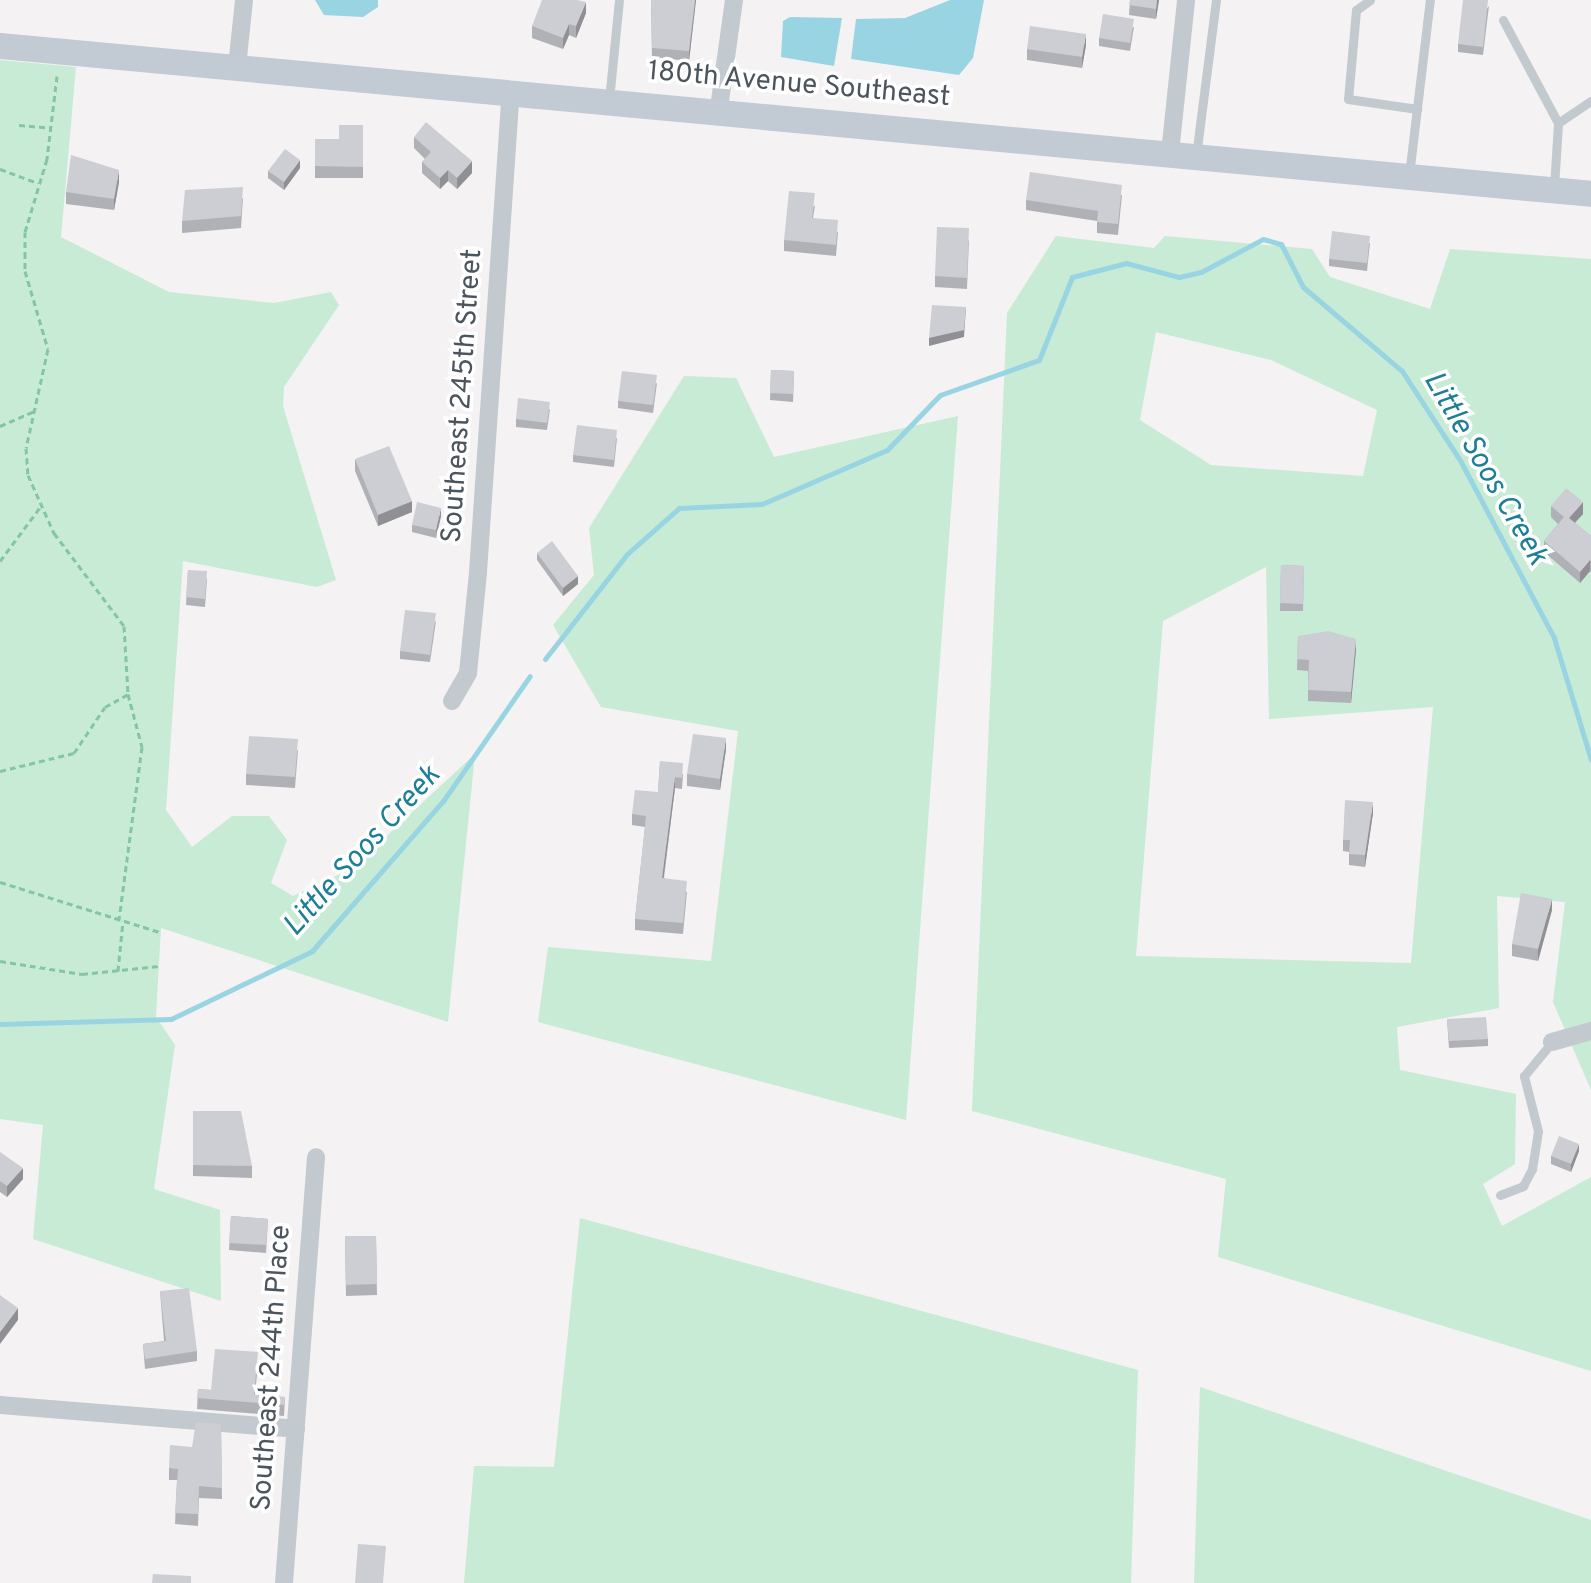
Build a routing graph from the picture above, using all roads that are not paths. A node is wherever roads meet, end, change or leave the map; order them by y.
1 (244, 0) edge
2 (619, 0) edge
3 (734, 0) edge
4 (1186, 0) edge
5 (1216, 0) edge
6 (1370, 0) edge
7 (1430, 0) edge
8 (1503, 20) dead end
9 (0, 46) edge
10 (237, 67) junction
11 (511, 91) junction
12 (609, 100) junction
13 (1591, 101) edge
14 (719, 108) junction
15 (1417, 109) junction
16 (1558, 123) junction
17 (1183, 154) junction
18 (1409, 177) junction
19 (1554, 190) junction
20 (1591, 194) edge
21 (452, 701) dead end
22 (1591, 1031) edge
23 (1552, 1042) joint
24 (316, 1157) dead end
25 (1500, 1195) dead end
26 (0, 1405) edge
27 (296, 1429) junction
28 (284, 1583) edge

1 - 10 street
2 - 12 lane
3 - 14 street
4 - 17 street
5 - 17 lane
6 - 15 lane
7 - 15 lane
8 - 16 lane
9 - 10 street, 180th Avenue Southeast
10 - 11 street, 180th Avenue Southeast
11 - 12 street, 180th Avenue Southeast
11 - 21 street, Southeast 245th Street
12 - 14 street, 180th Avenue Southeast
13 - 16 lane
14 - 17 street, 180th Avenue Southeast
15 - 18 lane
16 - 19 lane
17 - 18 street, 180th Avenue Southeast
18 - 19 street, 180th Avenue Southeast
19 - 20 street, 180th Avenue Southeast
22 - 23 street
23 - 25 lane
24 - 27 street, Southeast 244th Place
26 - 27 street
27 - 28 street, Southeast 244th Place

